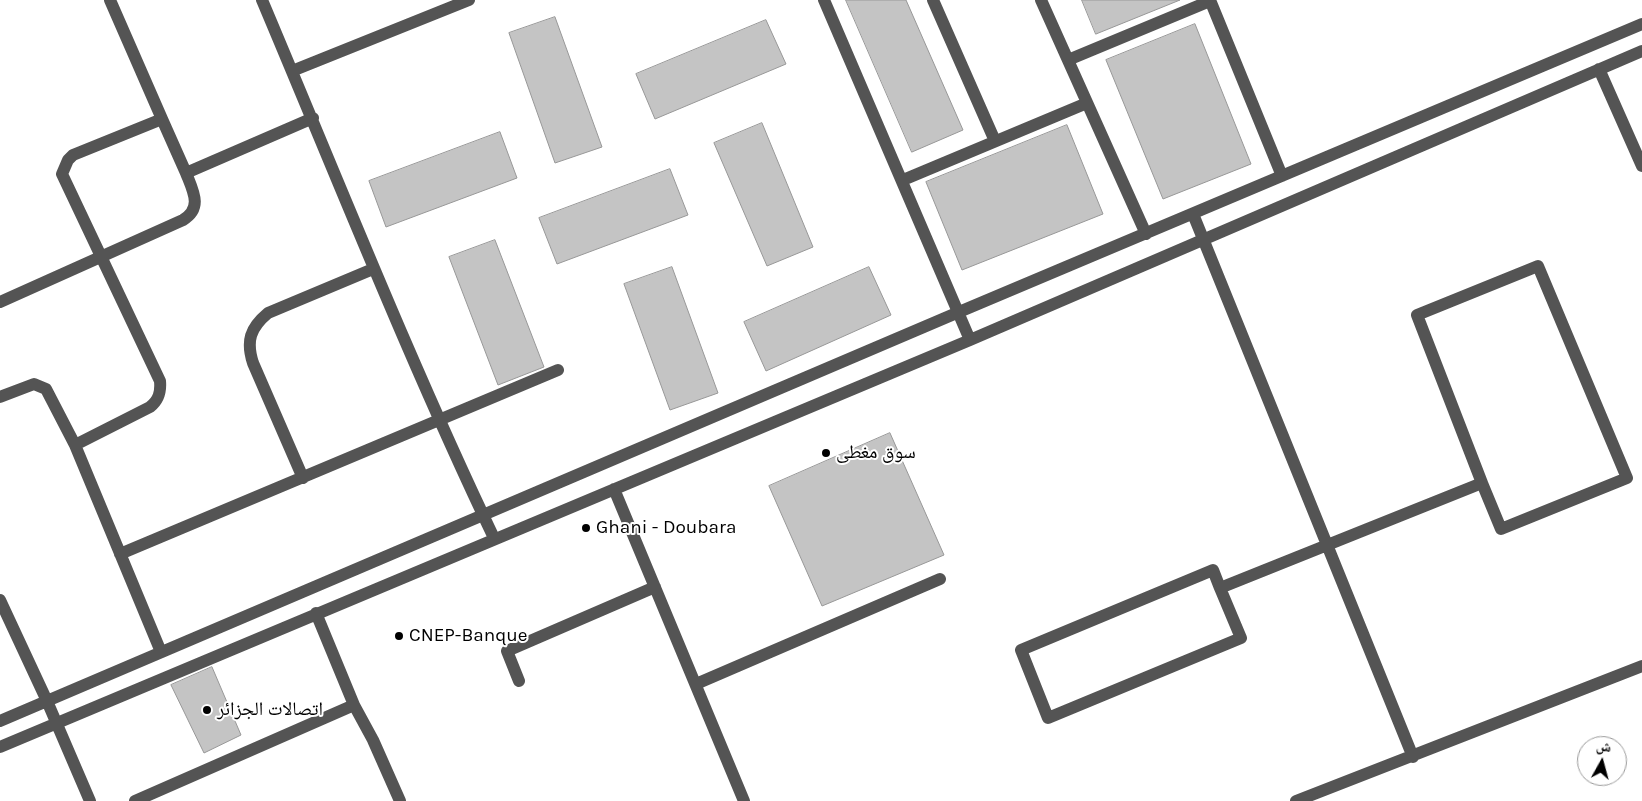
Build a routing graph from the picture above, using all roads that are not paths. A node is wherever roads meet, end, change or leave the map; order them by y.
1 (110, 0) edge
2 (262, 0) edge
3 (469, 0) edge
4 (824, 0) edge
5 (933, 0) edge
6 (1041, 0) edge
7 (1210, 0) edge
8 (1642, 24) edge
9 (1642, 51) edge
10 (1068, 60) junction
11 (1599, 69) junction
12 (292, 71) junction
13 (1087, 103) junction
14 (313, 118) junction
15 (162, 119) junction
16 (995, 141) junction
17 (1642, 166) edge
18 (186, 173) junction
19 (1282, 176) junction
20 (903, 180) junction
21 (1193, 214) junction
22 (1146, 234) junction
23 (1204, 240) junction
24 (100, 257) junction
25 (373, 269) junction
26 (0, 302) edge
27 (958, 312) junction
28 (970, 340) junction
29 (558, 370) dead end
30 (1, 393) edge
31 (439, 421) junction
32 (75, 445) junction
33 (303, 478) junction
34 (1482, 483) junction
35 (614, 488) junction
36 (483, 515) junction
37 (494, 538) junction
38 (1327, 545) junction
39 (120, 554) junction
40 (940, 579) dead end
41 (655, 588) junction
42 (1220, 588) junction
43 (0, 602) edge
44 (316, 613) junction
45 (161, 652) junction
46 (1642, 666) edge
47 (519, 681) dead end
48 (696, 684) junction
49 (47, 701) junction
50 (354, 705) junction
51 (0, 721) edge
52 (56, 723) junction
53 (0, 747) edge
54 (1413, 757) junction
55 (90, 801) edge
56 (135, 801) edge
57 (400, 801) edge
58 (744, 801) edge
59 (1296, 801) edge

1 - 15 street
2 - 12 street
3 - 12 street
4 - 20 street
5 - 16 street
6 - 10 street
7 - 10 street
7 - 19 street
8 - 19 street
9 - 11 street
10 - 13 street
11 - 17 street
11 - 23 street
12 - 14 street
13 - 16 street
13 - 22 street
14 - 18 street
14 - 25 street
15 - 18 street
15 - 24 street
16 - 20 street
18 - 24 street
19 - 21 street
20 - 27 street
21 - 22 street
21 - 23 street
22 - 27 street
23 - 28 street
23 - 38 street
24 - 26 street
24 - 32 street
25 - 31 street
25 - 33 street
27 - 28 street
27 - 36 street
28 - 35 street
29 - 31 street
30 - 32 street
31 - 33 street
31 - 36 street
32 - 39 street
33 - 39 street
34 - 34 street
34 - 38 street
35 - 37 street
35 - 41 street
36 - 37 street
36 - 45 street
37 - 44 street
38 - 42 street
38 - 54 street
39 - 45 street
40 - 48 street
41 - 47 street
41 - 48 street
42 - 42 street
43 - 49 street
44 - 50 street
44 - 52 street
45 - 49 street
46 - 54 street
48 - 58 street
49 - 51 street
49 - 52 street
50 - 56 street
50 - 57 street
52 - 53 street
52 - 55 street
54 - 59 street

